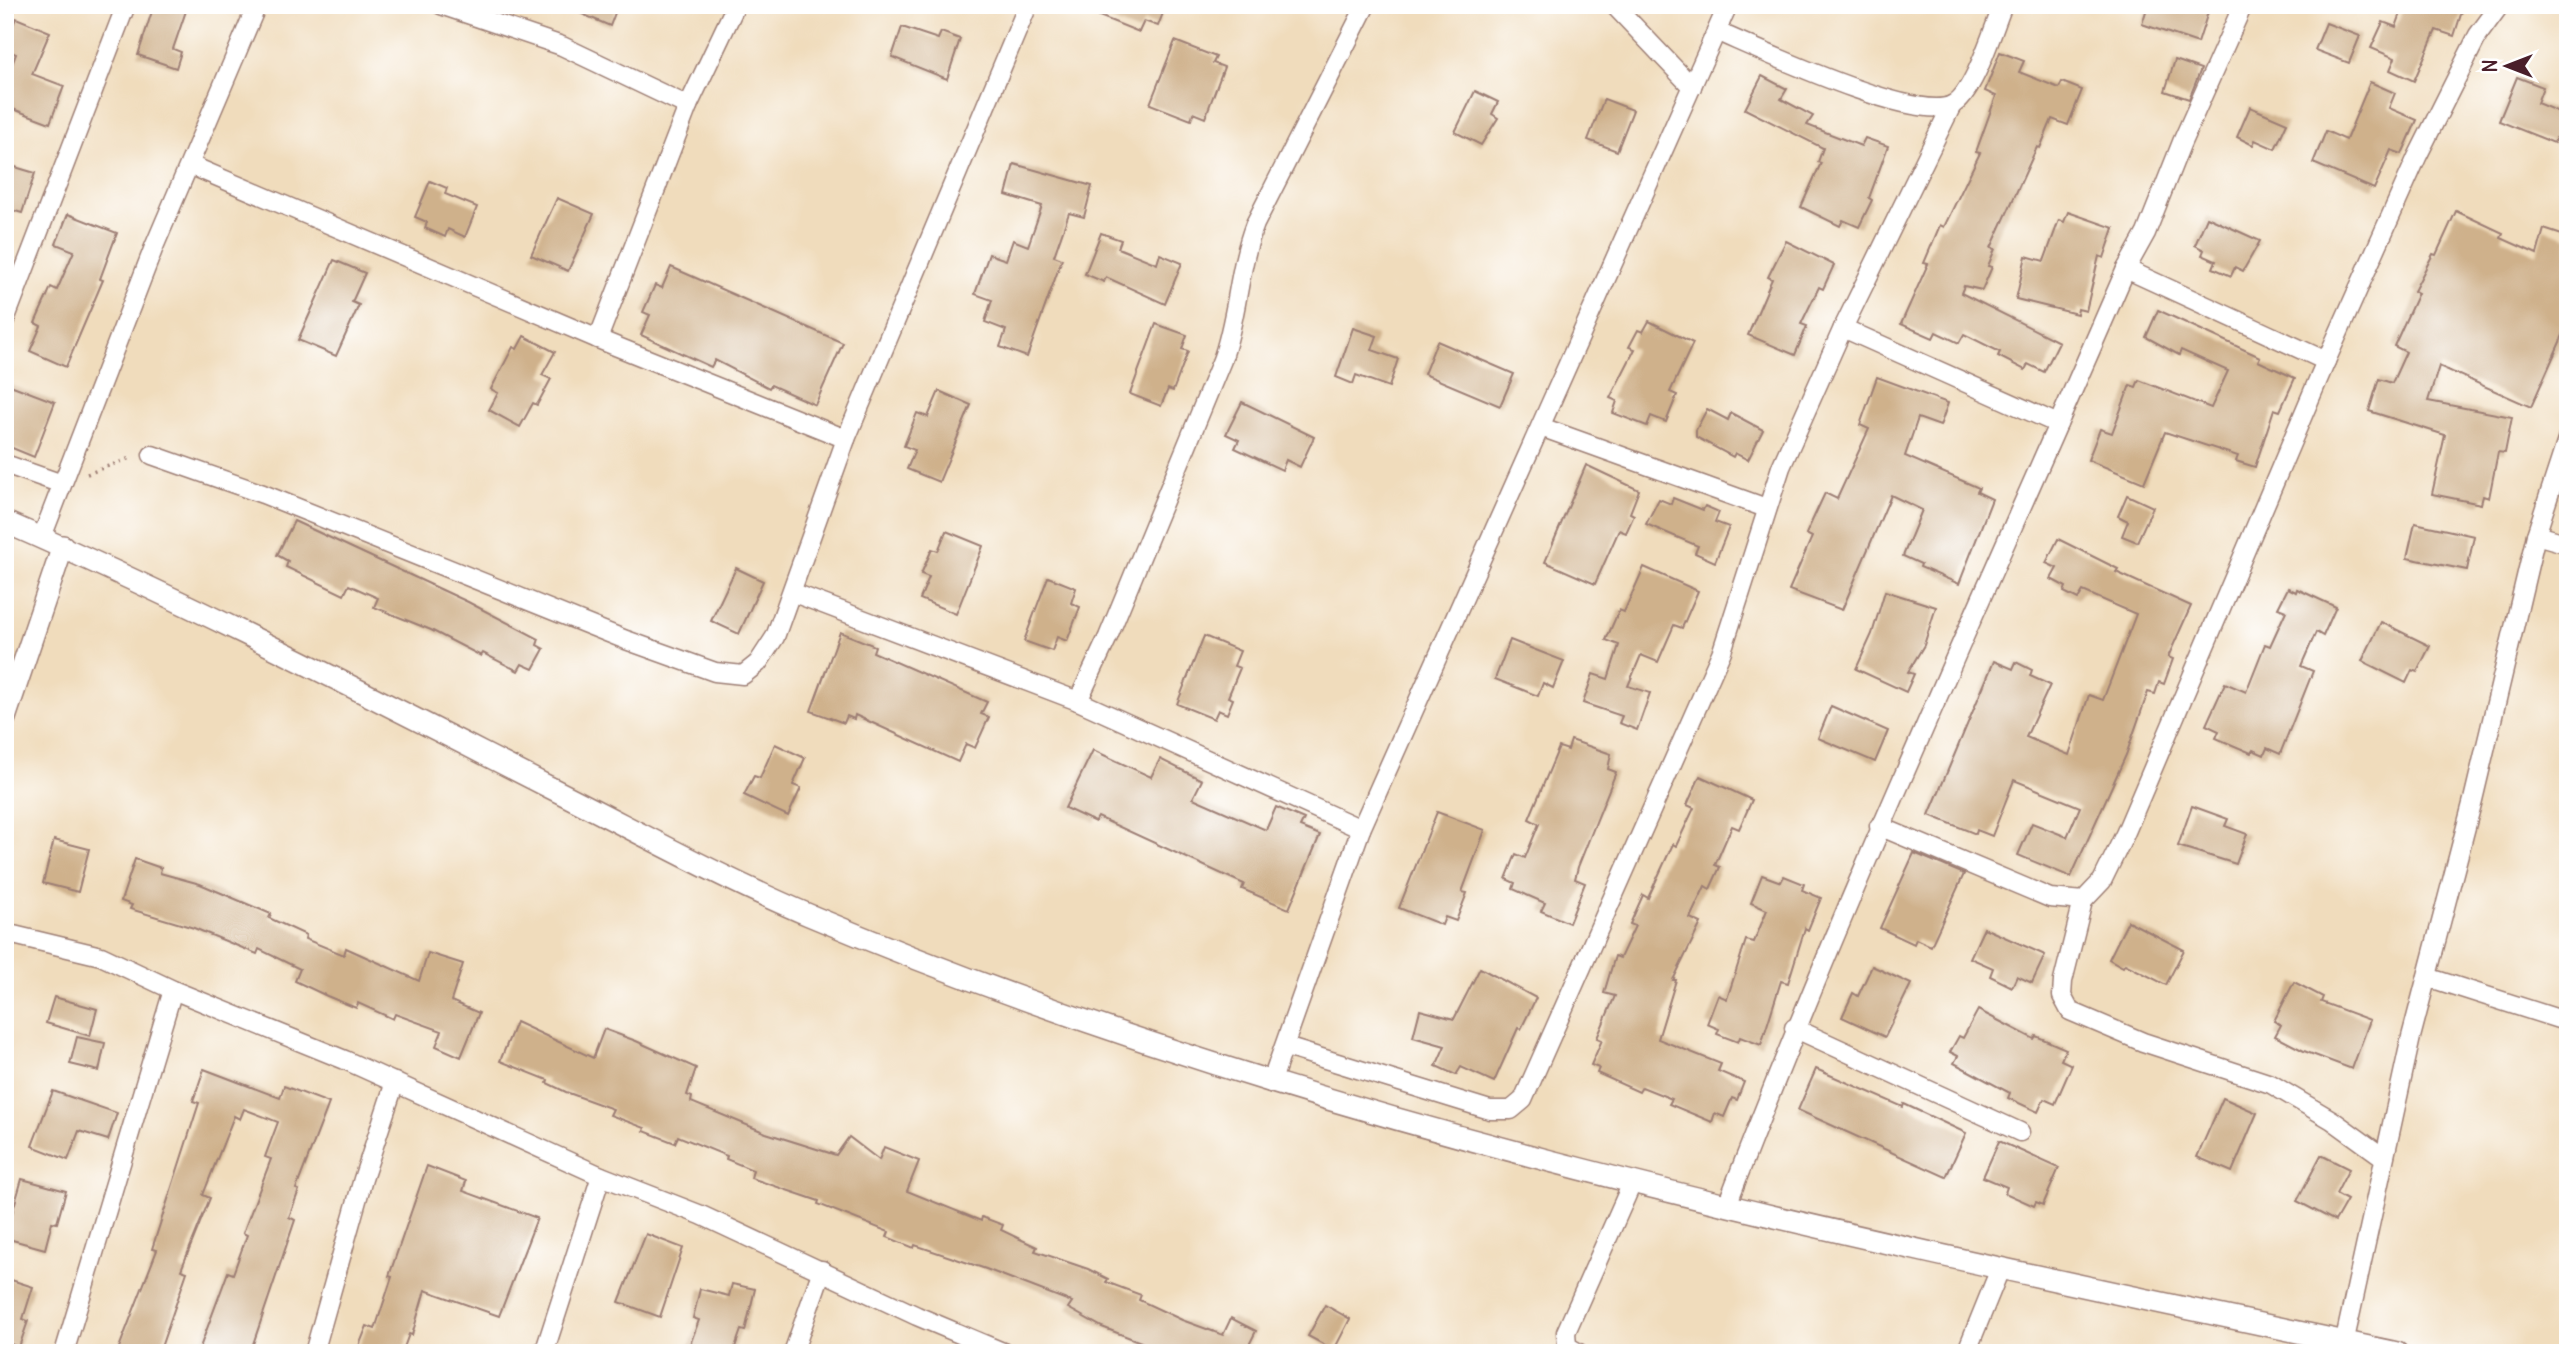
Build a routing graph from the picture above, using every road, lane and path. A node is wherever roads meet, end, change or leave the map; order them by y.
1 (126, 5) edge
2 (257, 5) edge
3 (441, 5) edge
4 (736, 5) edge
5 (1028, 5) edge
6 (1366, 5) edge
7 (1614, 5) edge
8 (1728, 5) edge
9 (2003, 5) edge
10 (2243, 5) edge
11 (2500, 5) edge
12 (1718, 32) junction
13 (1692, 87) junction
14 (1952, 105) junction
15 (688, 106) junction
16 (190, 165) junction
17 (2126, 269) junction
18 (5, 320) edge
19 (1843, 328) junction
20 (598, 339) junction
21 (2326, 361) junction
22 (2058, 424) junction
23 (1541, 427) junction
24 (2568, 438) edge
25 (846, 439) junction
26 (152, 455) joint
27 (5, 464) edge
28 (62, 484) junction
29 (1766, 508) junction
30 (5, 522) edge
31 (2536, 536) junction
32 (42, 537) junction
33 (2568, 544) edge
34 (63, 546) junction
35 (794, 593) junction
36 (1078, 701) junction
37 (5, 718) edge
38 (1879, 826) junction
39 (1361, 829) junction
40 (2083, 901) junction
41 (5, 933) edge
42 (2427, 977) junction
43 (173, 990) junction
44 (2568, 1022) edge
45 (1794, 1028) junction
46 (1286, 1047) junction
47 (395, 1082) junction
48 (1271, 1083) junction
49 (2020, 1132) dead end
50 (2383, 1157) junction
51 (601, 1176) junction
52 (1633, 1181) junction
53 (1727, 1205) junction
54 (2000, 1269) junction
55 (822, 1270) junction
56 (2344, 1347) edge
57 (64, 1353) edge
58 (314, 1353) edge
59 (544, 1353) edge
60 (793, 1353) edge
61 (1005, 1353) edge
62 (1579, 1353) edge
63 (1966, 1353) edge
64 (2396, 1353) edge

1 - 18 street
2 - 16 street
3 - 15 street
4 - 15 street
5 - 25 street
6 - 36 street
7 - 13 street
8 - 12 street
9 - 14 street
10 - 17 street
11 - 21 street
12 - 13 street
12 - 14 street
13 - 23 street
14 - 19 street
15 - 20 street
16 - 20 street
16 - 28 street
17 - 21 street
17 - 22 street
19 - 22 street
19 - 29 street
20 - 25 street
21 - 40 street
22 - 38 street
23 - 29 street
23 - 39 street
24 - 31 street
25 - 35 street
26 - 28 path
26 - 35 street
27 - 28 street
28 - 32 street
29 - 46 street
30 - 32 street
31 - 33 street
31 - 42 street
32 - 34 street
34 - 37 street
34 - 48 street
35 - 36 street
36 - 39 street
38 - 40 street
38 - 45 street
39 - 46 street
40 - 50 street
41 - 43 street
42 - 44 street
42 - 50 street
43 - 47 street
43 - 57 street
45 - 49 street
45 - 53 street
46 - 48 street
47 - 51 street
47 - 58 street
48 - 52 street
50 - 56 street
51 - 55 street
51 - 59 street
52 - 53 street
52 - 62 street
53 - 54 street
54 - 56 street
54 - 63 street
55 - 60 street
55 - 61 street
56 - 64 street

